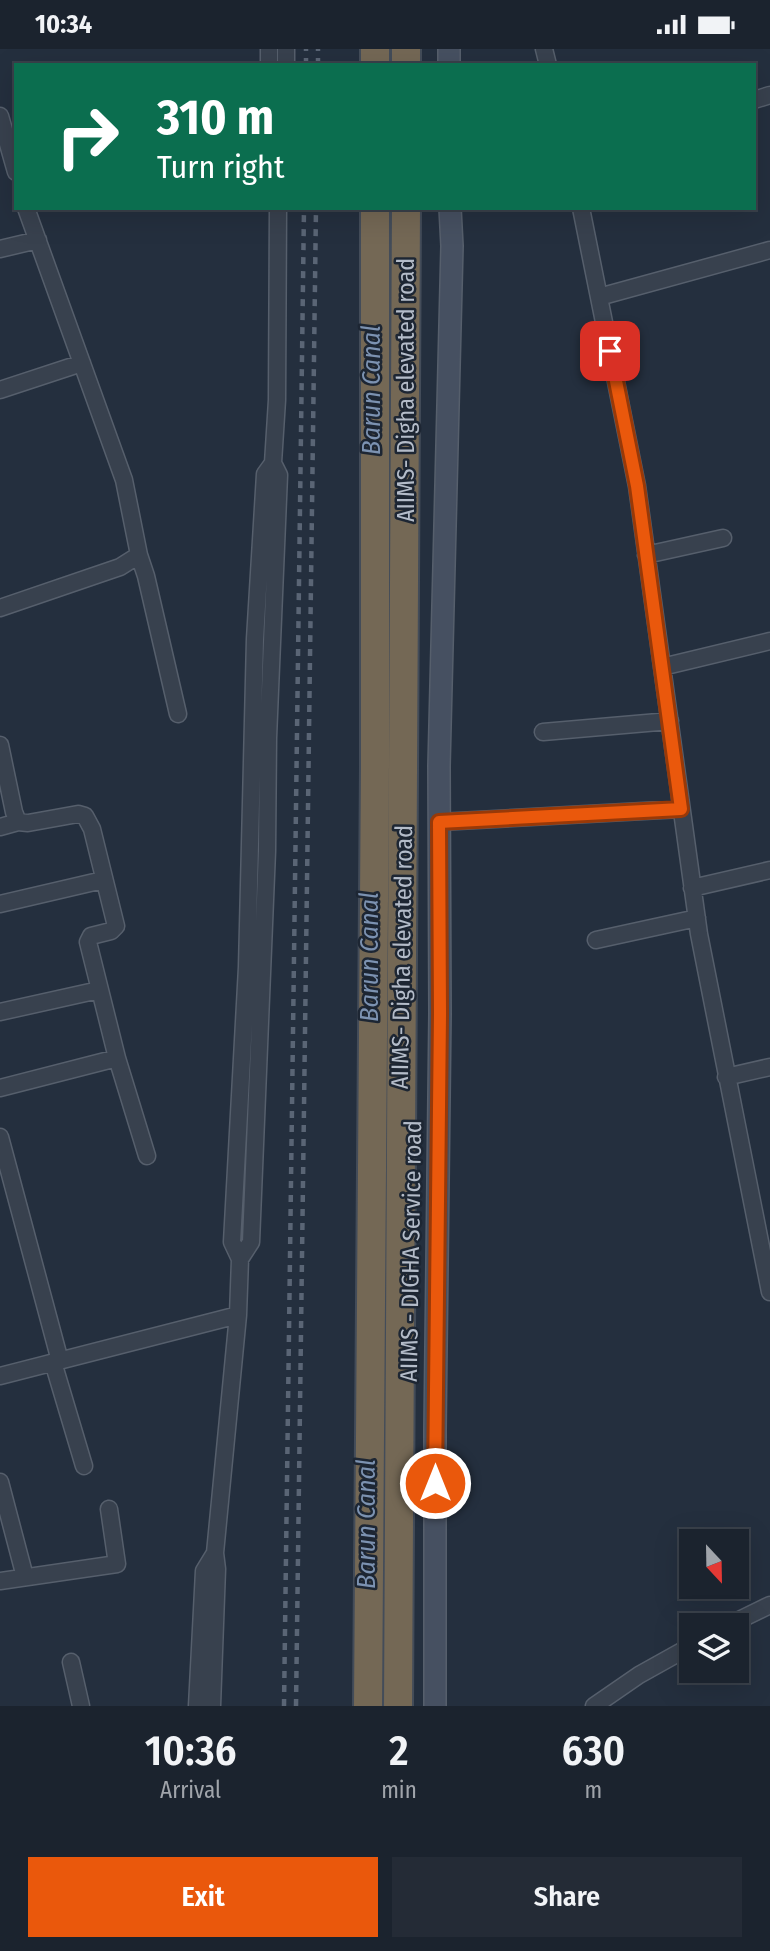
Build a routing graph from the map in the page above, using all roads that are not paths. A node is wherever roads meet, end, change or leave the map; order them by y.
1 (0, 116) edge
2 (4, 147) edge
3 (14, 168) edge
4 (27, 210) edge
5 (278, 210) edge
6 (375, 210) edge
7 (406, 210) edge
8 (450, 210) edge
9 (580, 210) edge
10 (38, 240) junction
11 (0, 249) edge
12 (770, 250) edge
13 (599, 297) junction
14 (82, 363) junction
15 (0, 390) edge
16 (723, 538) dead end
17 (139, 555) junction
18 (646, 555) junction
19 (0, 608) edge
20 (770, 641) edge
21 (662, 667) junction
22 (178, 714) dead end
23 (670, 721) junction
24 (543, 732) dead end
25 (0, 745) edge
26 (681, 809) junction
27 (19, 822) junction
28 (439, 822) junction
29 (0, 827) edge
30 (770, 870) edge
31 (103, 880) junction
32 (692, 888) junction
33 (0, 904) edge
34 (697, 918) junction
35 (596, 940) dead end
36 (99, 990) junction
37 (0, 1012) edge
38 (117, 1058) junction
39 (770, 1067) edge
40 (726, 1077) junction
41 (0, 1088) edge
42 (0, 1137) edge
43 (147, 1156) dead end
44 (770, 1289) edge
45 (238, 1315) junction
46 (57, 1361) junction
47 (0, 1376) edge
48 (84, 1466) dead end
49 (0, 1482) edge
50 (109, 1509) dead end
51 (215, 1553) junction
52 (25, 1577) junction
53 (0, 1581) edge
54 (770, 1605) edge
55 (749, 1615) edge
56 (679, 1653) edge
57 (71, 1662) dead end
58 (81, 1706) edge
59 (197, 1706) edge
60 (212, 1706) edge
61 (368, 1706) edge
62 (398, 1706) edge
63 (435, 1706) edge
64 (594, 1706) edge

1 - 2 street
2 - 3 street
4 - 10 street
5 - 45 street
6 - 61 highway, AIIMS- Digha elevated road
7 - 62 highway, AIIMS- Digha elevated road
8 - 28 main road, AIIMS - DIGHA Service road
9 - 13 street
10 - 11 street
10 - 14 street
12 - 13 street
13 - 18 street
14 - 15 street
14 - 17 street
16 - 18 street
17 - 19 street
17 - 22 street
18 - 21 street
20 - 21 street
21 - 23 street
23 - 24 street
23 - 26 street
25 - 27 street
26 - 28 street
26 - 32 street
27 - 29 street
27 - 31 street
28 - 63 main road, AIIMS - DIGHA Service road
30 - 32 street
31 - 33 street
31 - 36 street
32 - 34 street
34 - 35 street
34 - 40 street
36 - 37 street
36 - 38 street
38 - 41 street
38 - 43 street
39 - 40 street
40 - 44 street
42 - 46 street
45 - 46 street
45 - 51 street
46 - 47 street
46 - 48 street
49 - 52 street
50 - 52 street
51 - 59 street
51 - 60 street
52 - 53 street
54 - 55 street
56 - 64 street
57 - 58 street

